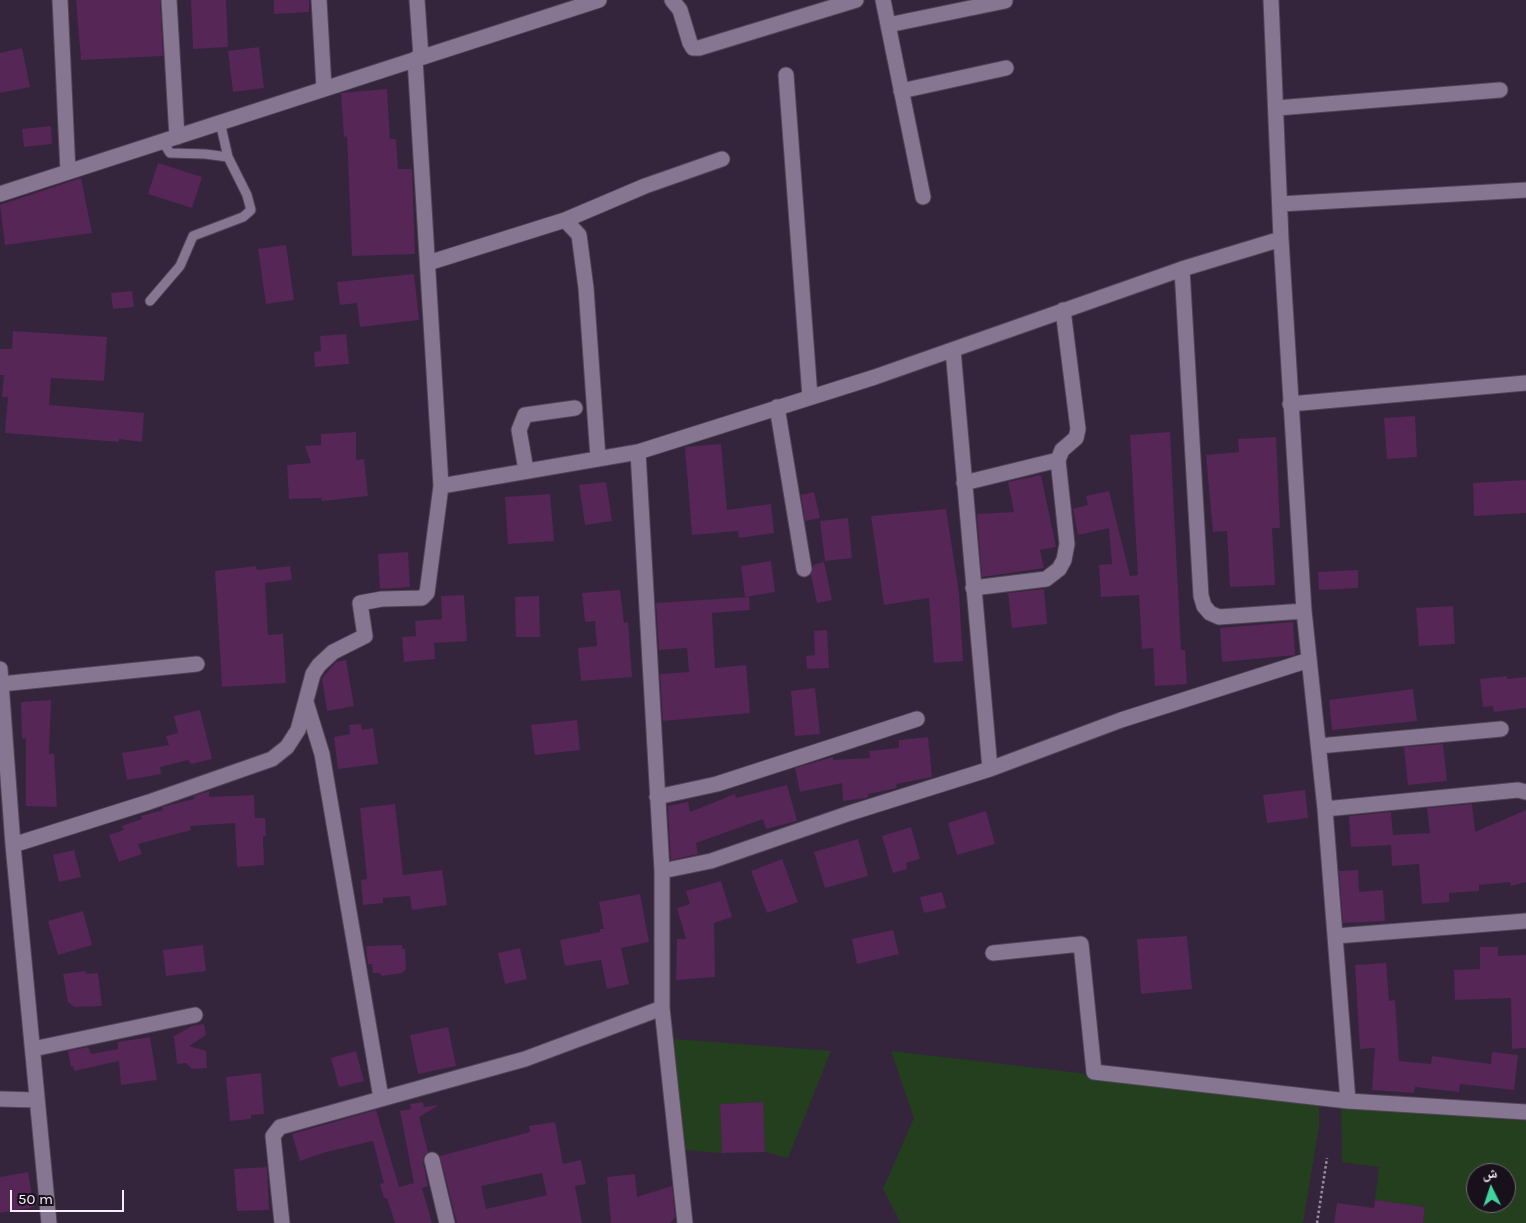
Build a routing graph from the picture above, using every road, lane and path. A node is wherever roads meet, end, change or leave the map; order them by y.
1 (60, 0) edge
2 (169, 0) edge
3 (319, 0) edge
4 (417, 0) edge
5 (599, 0) edge
6 (672, 0) edge
7 (856, 0) edge
8 (883, 0) edge
9 (1271, 0) edge
10 (1276, 0) edge
11 (1005, 1) edge
12 (888, 25) junction
13 (418, 58) junction
14 (1006, 68) dead end
15 (786, 74) dead end
16 (324, 88) junction
17 (1500, 90) dead end
18 (901, 91) junction
19 (1277, 108) junction
20 (220, 122) junction
21 (170, 139) junction
22 (228, 157) junction
23 (722, 158) dead end
24 (68, 172) junction
25 (1526, 190) edge
26 (0, 194) edge
27 (923, 197) dead end
28 (1280, 204) junction
29 (565, 220) junction
30 (1282, 239) junction
31 (428, 264) junction
32 (1182, 269) junction
33 (150, 301) dead end
34 (1063, 310) junction
35 (953, 350) junction
36 (1526, 383) edge
37 (810, 397) junction
38 (1290, 404) junction
39 (777, 407) junction
40 (575, 408) dead end
41 (638, 452) junction
42 (598, 458) junction
43 (1058, 460) junction
44 (526, 470) junction
45 (964, 483) junction
46 (441, 486) junction
47 (804, 569) dead end
48 (973, 588) junction
49 (1304, 611) junction
50 (1309, 660) junction
51 (197, 664) dead end
52 (0, 677) edge
53 (306, 701) junction
54 (917, 719) dead end
55 (1501, 729) dead end
56 (1319, 746) junction
57 (990, 770) junction
58 (1526, 792) edge
59 (657, 797) junction
60 (1325, 809) junction
61 (13, 845) junction
62 (662, 871) junction
63 (1526, 921) edge
64 (1336, 936) junction
65 (993, 953) dead end
66 (662, 1008) junction
67 (195, 1015) dead end
68 (33, 1049) junction
69 (381, 1098) junction
70 (0, 1099) edge
71 (36, 1100) junction
72 (1348, 1101) junction
73 (1526, 1112) edge
74 (1327, 1158) dead end
75 (432, 1160) dead end
76 (49, 1223) edge
77 (282, 1223) edge
78 (447, 1223) edge
79 (685, 1223) edge
80 (1318, 1223) edge

1 - 24 street
2 - 21 street
3 - 16 street
4 - 13 street
5 - 13 street
6 - 7 street
8 - 12 street
9 - 10 street
9 - 19 street
11 - 12 street
12 - 18 street
13 - 16 street
13 - 31 street
14 - 18 street
15 - 37 street
16 - 20 street
17 - 19 street
18 - 27 street
19 - 28 street
20 - 21 street
20 - 22 lane
21 - 22 lane
21 - 24 street
22 - 33 lane
23 - 29 street
24 - 26 street
25 - 28 street
28 - 30 street
29 - 31 street
29 - 42 street
30 - 32 street
30 - 38 street
31 - 46 street
32 - 34 street
32 - 49 street
34 - 35 street
34 - 43 street
35 - 37 street
35 - 45 street
36 - 38 street
37 - 39 street
38 - 49 street
39 - 41 street
39 - 47 street
40 - 44 street
41 - 42 street
41 - 59 street
42 - 44 street
43 - 45 street
43 - 48 street
44 - 46 street
45 - 48 street
46 - 53 street
48 - 57 street
49 - 50 street
50 - 56 street
50 - 57 street
51 - 52 street
52 - 61 street
53 - 61 street
53 - 69 street
54 - 59 street
55 - 56 street
56 - 60 street
57 - 62 street
58 - 60 street
59 - 62 street
60 - 64 street
61 - 68 street
62 - 66 street
63 - 64 street
64 - 72 street
65 - 72 street
66 - 69 street
66 - 79 street
67 - 68 street
68 - 71 street
69 - 77 street
70 - 71 street
71 - 76 street
72 - 73 street
74 - 80 path
75 - 78 street

